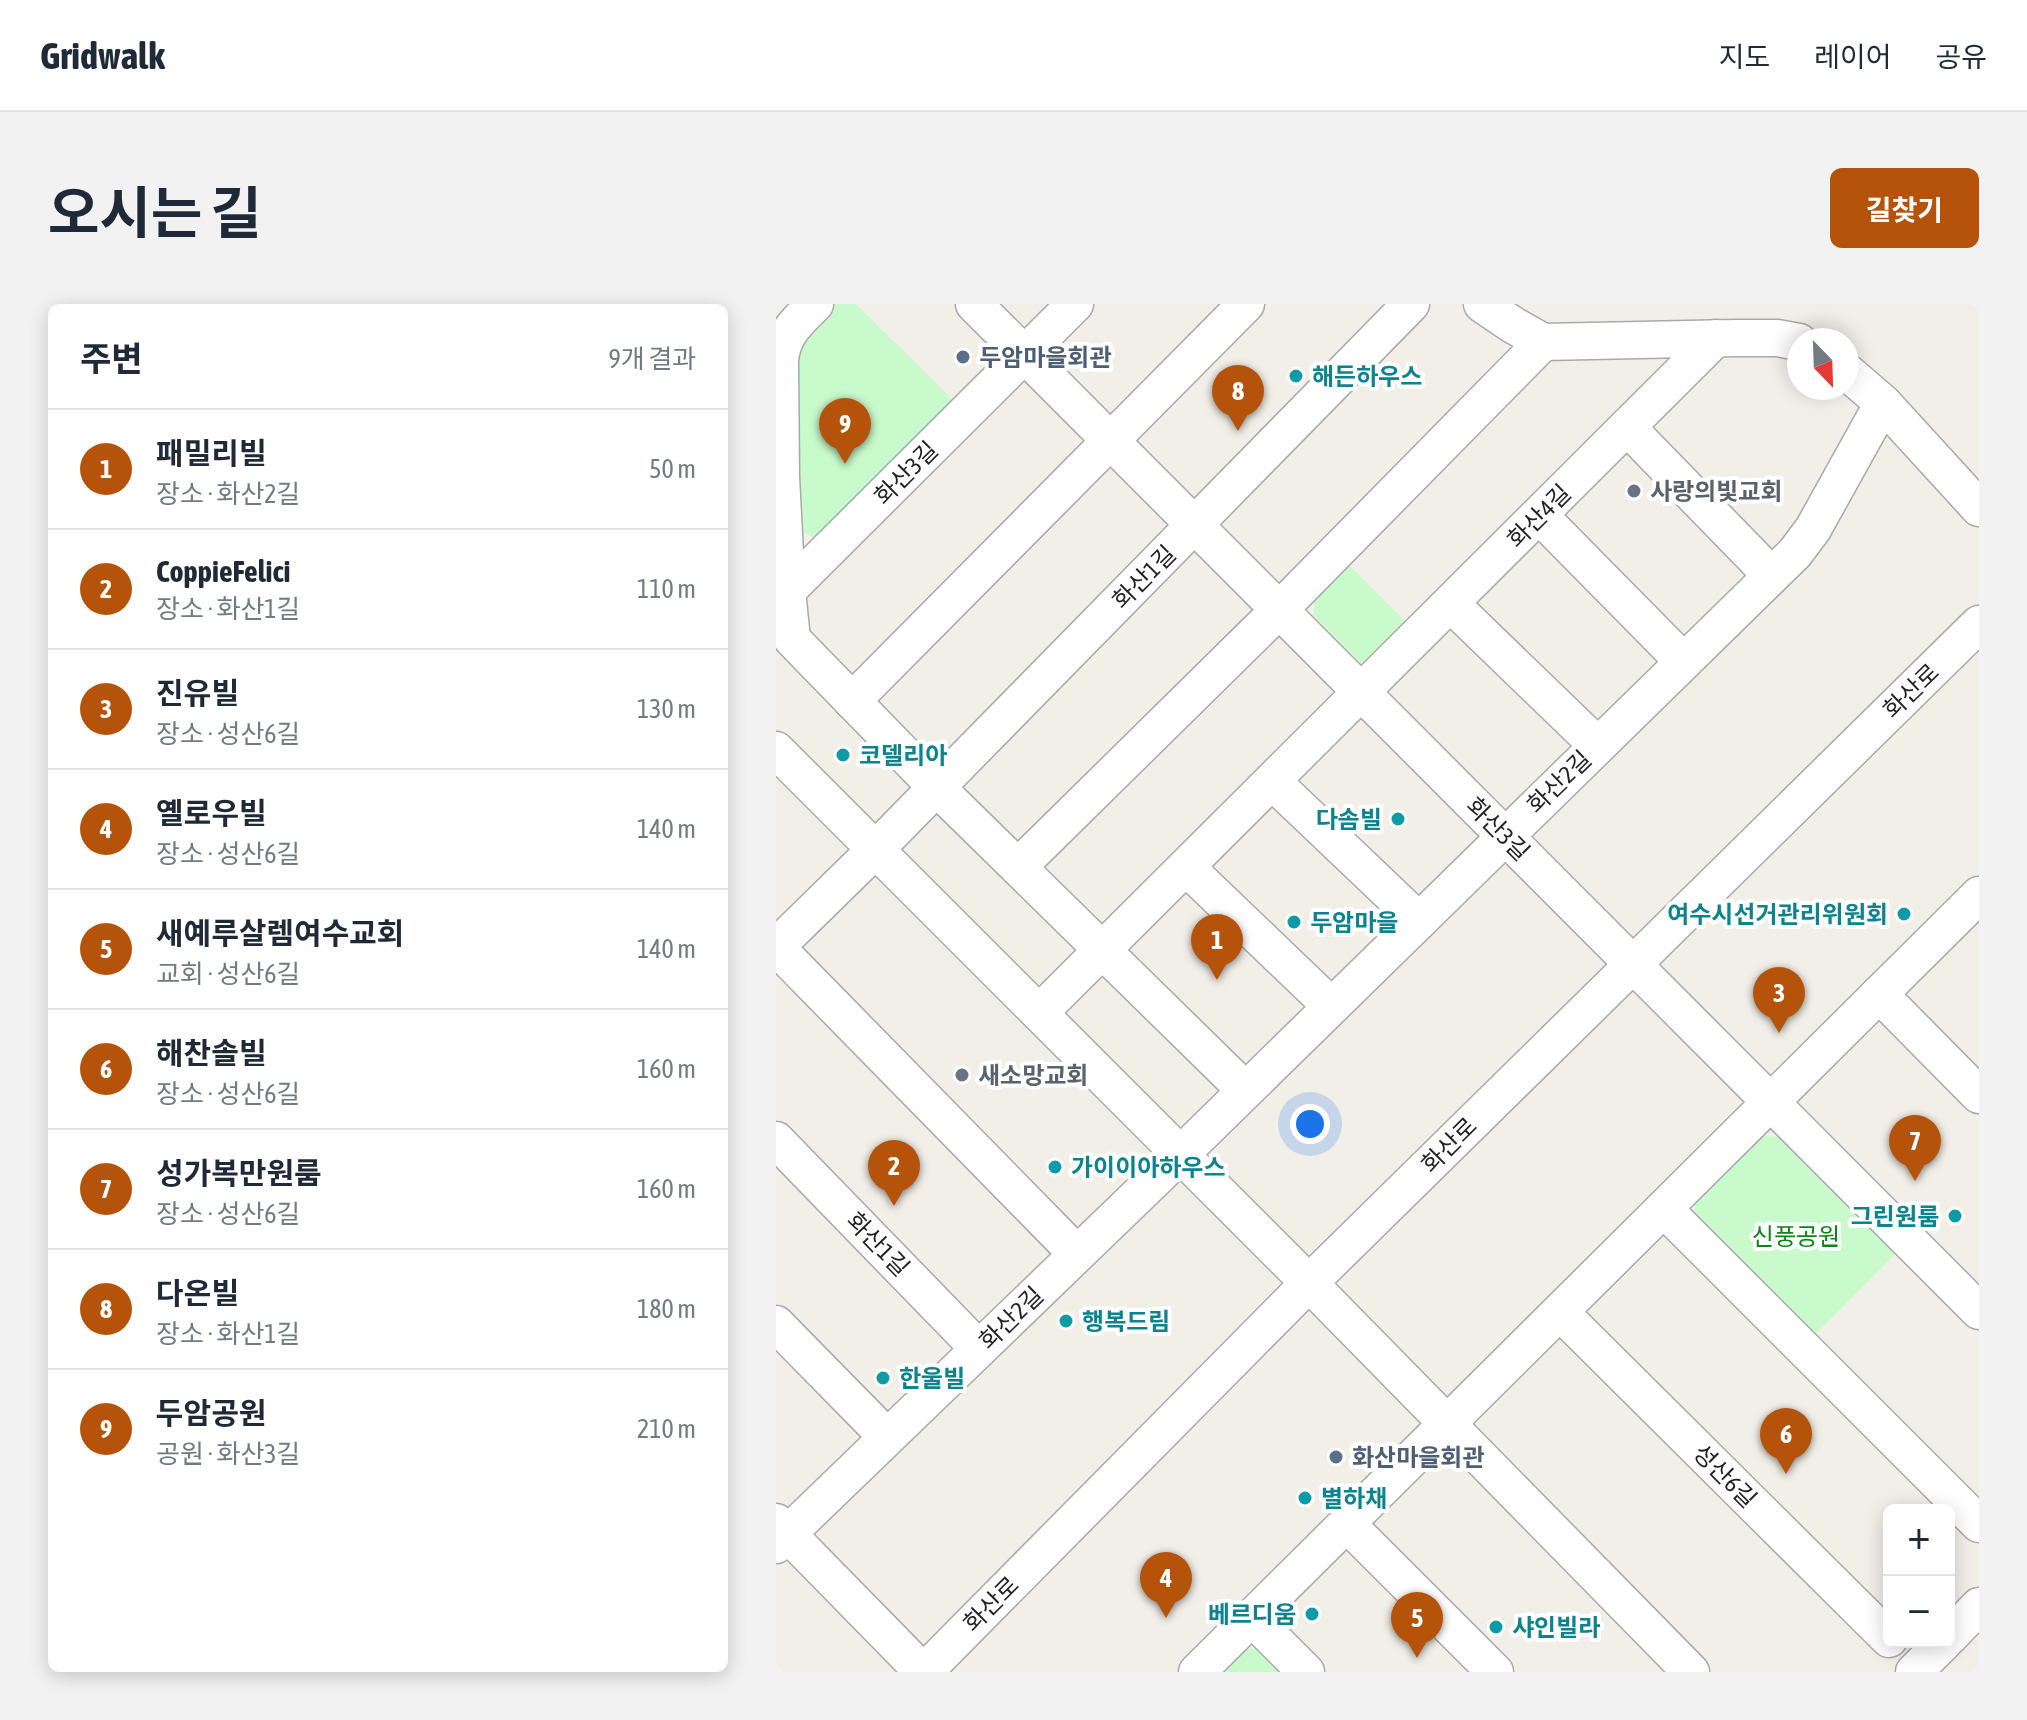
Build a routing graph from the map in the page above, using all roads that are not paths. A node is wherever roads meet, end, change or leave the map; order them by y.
1 (815, 304) edge
2 (974, 304) edge
3 (1075, 304) edge
4 (1246, 304) edge
5 (1411, 304) edge
6 (1482, 304) edge
7 (1716, 338) junction
8 (1787, 340) edge
9 (1543, 342) junction
10 (1025, 355) junction
11 (1859, 382) edge
12 (1883, 403) junction
13 (1627, 427) junction
14 (1110, 441) junction
15 (1979, 508) edge
16 (1539, 515) junction
17 (1194, 526) junction
18 (1771, 575) junction
19 (787, 591) junction
20 (1451, 604) junction
21 (1280, 609) junction
22 (1979, 624) edge
23 (1683, 661) junction
24 (1363, 693) junction
25 (852, 701) junction
26 (1597, 745) junction
27 (776, 750) edge
28 (1273, 782) junction
29 (936, 787) junction
30 (1505, 836) junction
31 (876, 849) junction
32 (1018, 867) junction
33 (1186, 867) junction
34 (1979, 895) edge
35 (1419, 921) junction
36 (776, 947) edge
37 (1102, 951) junction
38 (1634, 963) junction
39 (1879, 994) junction
40 (1331, 1006) junction
41 (1039, 1013) junction
42 (1245, 1090) junction
43 (1979, 1095) edge
44 (1772, 1101) junction
45 (776, 1140) edge
46 (1180, 1155) junction
47 (1664, 1209) junction
48 (1077, 1254) junction
49 (1309, 1283) junction
50 (1979, 1311) edge
51 (1560, 1312) junction
52 (776, 1324) edge
53 (979, 1349) junction
54 (1448, 1423) junction
55 (887, 1437) junction
56 (1347, 1524) junction
57 (1979, 1524) edge
58 (780, 1534) edge
59 (1979, 1606) edge
60 (1252, 1618) junction
61 (1955, 1631) edge
62 (1883, 1634) edge
63 (1896, 1648) edge
64 (1938, 1648) edge
65 (1916, 1670) edge
66 (924, 1672) edge
67 (1197, 1672) edge
68 (1306, 1672) edge
69 (1495, 1672) edge
70 (1691, 1672) edge

1 - 19 street
2 - 10 street, 화산3길
3 - 10 street
4 - 14 street
5 - 17 street, 화산1길
6 - 9 street
7 - 8 street
7 - 9 street
7 - 13 street, 화산4길
9 - 21 street
10 - 14 street, 화산3길
10 - 19 street, 화산3길
11 - 12 street
12 - 15 street
12 - 18 street, 화산2길
13 - 16 street, 화산4길
13 - 18 street
14 - 17 street, 화산3길
14 - 25 street
16 - 20 street, 화산4길
16 - 23 street
17 - 21 street, 화산3길
17 - 29 street, 화산1길
18 - 23 street, 화산2길
19 - 25 street
20 - 24 street, 화산4길
20 - 26 street, 화산2길
21 - 24 street, 화산3길
21 - 32 street
22 - 38 street, 화산로
23 - 26 street, 화산2길
24 - 28 street
24 - 30 street, 화산3길
25 - 29 street
26 - 30 street, 화산2길
27 - 31 street
28 - 33 street
28 - 35 street
29 - 31 street, 화산1길
29 - 32 street
30 - 35 street, 화산2길
30 - 38 street, 화산3길
31 - 36 street, 화산1길
31 - 41 street
32 - 37 street
33 - 37 street
33 - 40 street
34 - 39 street
35 - 40 street, 화산2길
36 - 48 street, 화산1길
37 - 41 street
37 - 42 street
38 - 44 street, 화산3길
38 - 49 street, 화산로
39 - 43 street
39 - 44 street
40 - 42 street, 화산2길
41 - 46 street
42 - 46 street, 화산2길
44 - 47 street
44 - 50 street
45 - 53 street, 화산1길
46 - 48 street, 화산2길
46 - 49 street
47 - 51 street
47 - 57 street
48 - 53 street, 화산2길
49 - 54 street
49 - 66 street, 화산로
51 - 54 street
51 - 62 street, 성산6길
52 - 55 street
53 - 55 street, 화산2길
54 - 56 street
54 - 70 street
55 - 58 street, 화산2길
56 - 60 street
56 - 69 street
58 - 66 street
59 - 61 street
60 - 67 street
60 - 68 street
63 - 65 street, 성산6길
64 - 65 street

